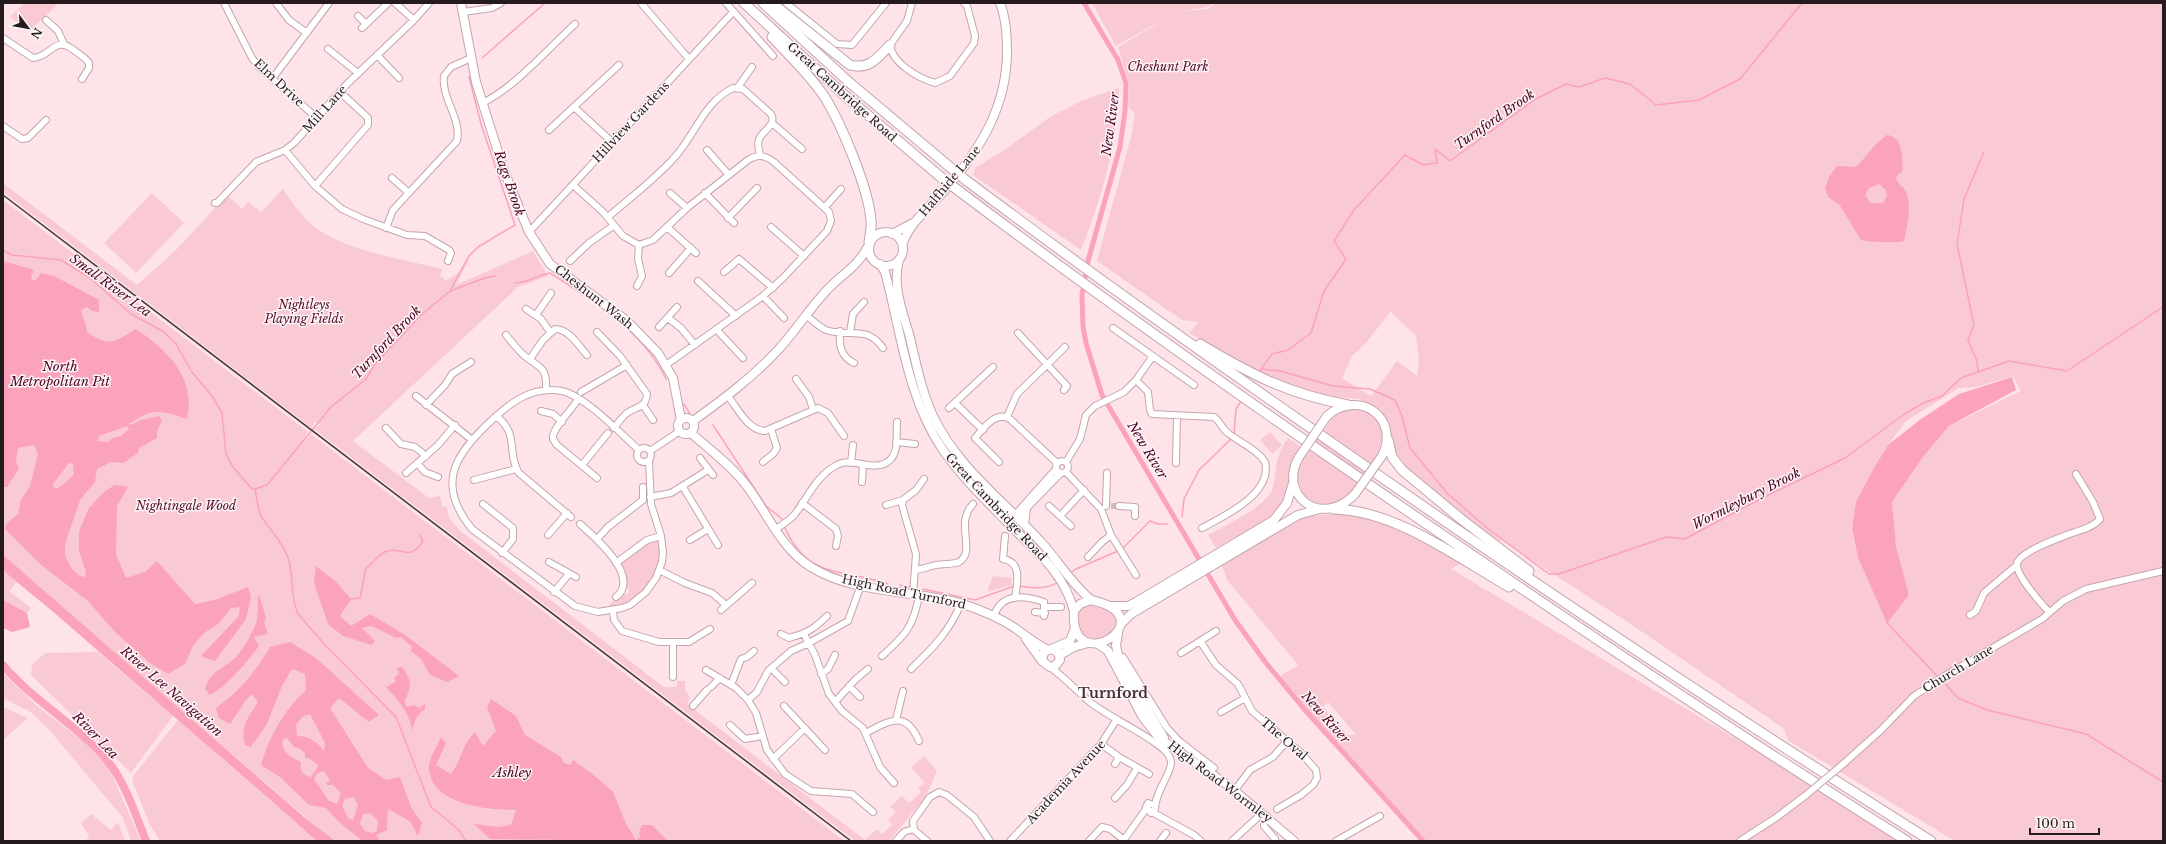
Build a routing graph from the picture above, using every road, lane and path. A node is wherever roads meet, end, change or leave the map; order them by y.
1 (224, 3) edge
2 (276, 3) edge
3 (329, 3) edge
4 (388, 3) edge
5 (395, 3) edge
6 (429, 3) edge
7 (462, 3) edge
8 (501, 3) edge
9 (641, 3) edge
10 (726, 3) edge
11 (744, 3) edge
12 (763, 3) edge
13 (772, 3) edge
14 (786, 3) edge
15 (886, 3) edge
16 (912, 3) edge
17 (964, 3) edge
18 (1000, 3) edge
19 (486, 6) edge
20 (463, 12) junction
21 (733, 12) junction
22 (756, 15) junction
23 (358, 16) dead end
24 (46, 20) dead end
25 (414, 20) junction
26 (575, 24) dead end
27 (306, 33) junction
28 (3, 38) edge
29 (64, 44) junction
30 (890, 45) junction
31 (328, 49) dead end
32 (377, 55) junction
33 (772, 56) dead end
34 (472, 58) junction
35 (690, 59) junction
36 (619, 65) dead end
37 (752, 67) dead end
38 (358, 73) junction
39 (399, 78) dead end
40 (82, 79) dead end
41 (272, 79) junction
42 (738, 87) junction
43 (340, 92) junction
44 (482, 103) junction
45 (574, 107) junction
46 (317, 118) junction
47 (46, 120) dead end
48 (772, 123) junction
49 (3, 126) edge
50 (549, 130) dead end
51 (612, 142) junction
52 (802, 149) dead end
53 (285, 150) junction
54 (707, 150) dead end
55 (760, 156) junction
56 (729, 175) junction
57 (392, 178) dead end
58 (573, 185) junction
59 (316, 186) junction
60 (757, 188) dead end
61 (841, 189) dead end
62 (408, 193) junction
63 (670, 193) dead end
64 (706, 193) junction
65 (215, 203) dead end
66 (825, 207) junction
67 (687, 208) junction
68 (608, 217) junction
69 (728, 218) junction
70 (917, 220) junction
71 (734, 224) dead end
72 (613, 226) junction
73 (667, 227) junction
74 (772, 227) dead end
75 (386, 228) junction
76 (529, 232) junction
77 (892, 234) junction
78 (903, 243) junction
79 (639, 245) junction
80 (868, 245) junction
81 (804, 256) junction
82 (899, 260) junction
83 (448, 261) dead end
84 (570, 261) dead end
85 (878, 263) junction
86 (854, 266) junction
87 (724, 272) dead end
88 (669, 273) dead end
89 (698, 281) dead end
90 (637, 286) dead end
91 (773, 288) junction
92 (552, 293) dead end
93 (763, 296) junction
94 (864, 302) dead end
95 (676, 307) dead end
96 (526, 309) dead end
97 (536, 315) junction
98 (806, 315) junction
99 (736, 316) junction
100 (668, 318) junction
101 (784, 318) dead end
102 (659, 327) dead end
103 (1113, 328) dead end
104 (716, 330) junction
105 (1172, 331) junction
106 (550, 332) junction
107 (597, 332) dead end
108 (840, 332) junction
109 (850, 332) junction
110 (1018, 333) dead end
111 (506, 335) dead end
112 (695, 345) junction
113 (1066, 347) dead end
114 (883, 348) dead end
115 (587, 355) dead end
116 (1153, 356) junction
117 (743, 358) dead end
118 (530, 360) junction
119 (471, 362) dead end
120 (854, 363) dead end
121 (1047, 364) junction
122 (627, 365) junction
123 (666, 365) junction
124 (993, 367) dead end
125 (796, 379) dead end
126 (1136, 380) junction
127 (1067, 385) dead end
128 (1194, 385) dead end
129 (546, 390) junction
130 (580, 392) dead end
131 (416, 396) dead end
132 (727, 396) junction
133 (578, 398) junction
134 (955, 403) junction
135 (426, 405) junction
136 (643, 405) junction
137 (1348, 405) junction
138 (949, 408) dead end
139 (813, 409) junction
140 (541, 411) dead end
141 (496, 416) junction
142 (1177, 416) junction
143 (1007, 417) junction
144 (653, 420) dead end
145 (681, 420) junction
146 (693, 421) junction
147 (562, 422) junction
148 (897, 422) dead end
149 (454, 425) junction
150 (386, 428) dead end
151 (614, 428) junction
152 (771, 429) junction
153 (983, 430) junction
154 (680, 432) junction
155 (608, 433) dead end
156 (691, 433) junction
157 (844, 436) dead end
158 (471, 439) junction
159 (1388, 440) junction
160 (896, 442) junction
161 (915, 444) dead end
162 (853, 445) dead end
163 (639, 450) junction
164 (650, 451) junction
165 (426, 456) junction
166 (700, 458) dead end
167 (649, 461) junction
168 (763, 462) dead end
169 (851, 462) junction
170 (999, 462) dead end
171 (1066, 462) junction
172 (417, 463) junction
173 (1176, 463) dead end
174 (863, 464) junction
175 (582, 465) junction
176 (516, 469) junction
177 (708, 470) junction
178 (1060, 470) junction
179 (406, 473) dead end
180 (1107, 473) dead end
181 (2076, 474) dead end
182 (713, 475) dead end
183 (438, 477) dead end
184 (597, 478) dead end
185 (924, 479) dead end
186 (474, 480) dead end
187 (862, 482) dead end
188 (1293, 483) junction
189 (643, 487) dead end
190 (683, 487) junction
191 (1084, 490) junction
192 (650, 497) junction
193 (902, 500) junction
194 (802, 503) junction
195 (483, 504) dead end
196 (973, 504) dead end
197 (886, 505) dead end
198 (1049, 506) dead end
199 (1119, 506) tunnel mouth
200 (1106, 507) junction
201 (1026, 509) junction
202 (1320, 509) junction
203 (1333, 509) junction
204 (1060, 516) junction
205 (1135, 516) dead end
206 (1013, 518) junction
207 (580, 524) dead end
208 (1024, 524) junction
209 (782, 525) junction
210 (1071, 526) dead end
211 (1202, 528) dead end
212 (708, 529) junction
213 (1111, 535) junction
214 (548, 536) dead end
215 (661, 536) junction
216 (1005, 536) dead end
217 (598, 538) junction
218 (690, 540) dead end
219 (718, 545) dead end
220 (836, 546) dead end
221 (502, 553) junction
222 (1088, 557) dead end
223 (549, 562) dead end
224 (616, 563) junction
225 (2017, 565) junction
226 (659, 570) junction
227 (916, 570) junction
228 (2163, 571) edge
229 (1193, 572) junction
230 (569, 574) junction
231 (1062, 574) junction
232 (576, 576) dead end
233 (1136, 576) dead end
234 (752, 583) dead end
235 (861, 585) junction
236 (554, 592) junction
237 (916, 595) junction
238 (1530, 595) junction
239 (616, 597) dead end
240 (1016, 598) junction
241 (1091, 600) junction
242 (961, 603) junction
243 (1111, 606) junction
244 (1061, 607) dead end
245 (613, 611) junction
246 (1074, 611) junction
247 (1035, 612) dead end
248 (1045, 612) junction
249 (2049, 612) junction
250 (1581, 613) junction
251 (1970, 615) dead end
252 (827, 616) dead end
253 (994, 616) junction
254 (1121, 624) junction
255 (1075, 628) junction
256 (710, 630) dead end
257 (1216, 631) dead end
258 (782, 634) dead end
259 (804, 634) junction
260 (1118, 634) junction
261 (1025, 636) junction
262 (1200, 641) junction
263 (673, 643) junction
264 (809, 643) junction
265 (1088, 643) junction
266 (1098, 644) junction
267 (1047, 649) junction
268 (754, 651) dead end
269 (1181, 653) dead end
270 (835, 654) dead end
271 (882, 656) dead end
272 (1124, 657) dead end
273 (1059, 659) junction
274 (1042, 661) junction
275 (1050, 667) junction
276 (771, 668) junction
277 (911, 668) dead end
278 (868, 669) dead end
279 (706, 670) dead end
280 (821, 674) junction
281 (673, 677) dead end
282 (720, 678) junction
283 (1065, 678) junction
284 (785, 682) dead end
285 (730, 685) junction
286 (849, 686) junction
287 (903, 691) dead end
288 (860, 697) dead end
289 (1245, 698) junction
290 (748, 700) junction
291 (835, 702) junction
292 (1138, 705) junction
293 (693, 706) dead end
294 (784, 706) dead end
295 (1149, 707) junction
296 (1221, 712) dead end
297 (1117, 719) junction
298 (896, 720) junction
299 (730, 725) dead end
300 (805, 728) junction
301 (866, 733) junction
302 (763, 736) junction
303 (1164, 739) junction
304 (919, 741) dead end
305 (1287, 741) junction
306 (1102, 744) junction
307 (825, 750) dead end
308 (1119, 757) junction
309 (773, 759) junction
310 (1115, 764) dead end
311 (1137, 768) junction
312 (1214, 768) dead end
313 (1149, 774) dead end
314 (894, 783) dead end
315 (1234, 790) junction
316 (1115, 798) dead end
317 (1151, 808) junction
318 (1277, 809) dead end
319 (873, 812) dead end
320 (1266, 816) junction
321 (1380, 816) dead end
322 (1258, 817) dead end
323 (913, 828) junction
324 (1166, 833) dead end
325 (1275, 839) dead end
326 (1123, 840) edge
327 (896, 841) edge
328 (927, 841) edge
329 (990, 841) edge
330 (1010, 841) edge
331 (1089, 841) edge
332 (1160, 841) edge
333 (1201, 841) edge
334 (1232, 841) edge
335 (1294, 841) edge
336 (1336, 841) edge
337 (1740, 841) edge
338 (1907, 841) edge
339 (1931, 841) edge

1 - 41 street, Elm Drive
2 - 27 street
3 - 27 street
4 - 23 street
5 - 25 street
6 - 25 street, Mill Lane
7 - 20 main road, Cheshunt Wash
8 - 19 street
9 - 35 street
10 - 21 street
11 - 22 highway, Great Cambridge Road
12 - 105 highway, Great Cambridge Road, bridge
13 - 30 highway
14 - 15 street
16 - 30 street
17 - 30 street
18 - 70 main road, Halfhide Lane
19 - 20 street
20 - 34 main road, Cheshunt Wash
21 - 33 street
21 - 35 street, Hillview Gardens
22 - 80 highway
22 - 238 highway, Great Cambridge Road, bridge
24 - 29 street
25 - 32 street, Mill Lane
26 - 44 street
27 - 41 street
28 - 29 street
29 - 40 street
31 - 38 street
32 - 38 street, Mill Lane
32 - 39 street
34 - 44 main road, Cheshunt Wash
34 - 62 street
35 - 51 street, Hillview Gardens
36 - 45 street
37 - 42 street
38 - 43 street, Mill Lane
41 - 46 street, Elm Drive
42 - 48 street
42 - 68 street
43 - 46 street, Mill Lane
43 - 59 street
44 - 76 main road, Cheshunt Wash
45 - 50 street
45 - 51 street
46 - 53 street, Mill Lane
47 - 49 street
48 - 52 street
48 - 55 street
51 - 58 street, Hillview Gardens
53 - 59 street
53 - 65 street, Mill Lane
54 - 56 street
55 - 56 street
55 - 66 street
56 - 64 street
57 - 62 street
58 - 68 street
58 - 76 street, Hillview Gardens
59 - 75 street
60 - 69 street
61 - 66 street
62 - 75 street
63 - 67 street
64 - 67 street
64 - 69 street
66 - 81 street
67 - 73 street
68 - 72 street
69 - 71 street
70 - 77 main road, Halfhide Lane
70 - 78 main road, Halfhide Lane
72 - 79 street
72 - 84 street
73 - 79 street
73 - 88 street
74 - 81 street
75 - 83 street
76 - 123 main road, Cheshunt Wash
77 - 78 main road
77 - 80 main road
78 - 82 main road
79 - 90 street
80 - 85 main road
80 - 86 main road
81 - 91 street
82 - 85 main road
82 - 206 main road, Great Cambridge Road
85 - 86 main road
85 - 206 main road, Great Cambridge Road
86 - 98 main road
87 - 91 street
89 - 99 street
91 - 93 street
92 - 97 street
93 - 99 street
93 - 101 street
94 - 109 street
95 - 100 street
96 - 97 street
97 - 106 street
98 - 108 street
98 - 132 main road
99 - 104 street
100 - 102 street
100 - 112 street
103 - 116 street
104 - 112 street
104 - 117 street
105 - 137 highway
105 - 250 highway
106 - 115 street
106 - 118 street
107 - 122 street
108 - 109 street
108 - 120 street
109 - 114 street
110 - 121 street
111 - 118 street
112 - 123 street
113 - 121 street
116 - 126 street
116 - 128 street
118 - 129 street
119 - 135 street
121 - 127 street
121 - 143 street
122 - 130 street
122 - 136 street
123 - 145 main road, Cheshunt Wash
124 - 134 street
125 - 139 street
126 - 142 street
126 - 171 street
129 - 133 street
129 - 141 street
131 - 135 street
132 - 146 main road
132 - 152 street
133 - 147 street
133 - 151 street
134 - 138 street
134 - 153 street
135 - 149 street
136 - 144 street
136 - 151 street
137 - 159 main road
137 - 188 main road, bridge
139 - 152 street
139 - 157 street
140 - 147 street
141 - 158 street
141 - 176 street
142 - 173 street
142 - 211 street
143 - 153 street
143 - 178 street
145 - 146 main road
145 - 154 main road
146 - 156 main road
147 - 175 street
148 - 160 street
149 - 158 street
149 - 165 street
150 - 165 street
151 - 163 street
152 - 168 street
153 - 170 street
154 - 156 main road
154 - 164 street
155 - 175 street
156 - 209 main road, High Road Turnford
158 - 221 street
159 - 203 main road, bridge
159 - 250 highway
160 - 161 street
160 - 174 street
162 - 169 street
163 - 164 street
163 - 167 street
164 - 167 street
165 - 172 street
166 - 177 street
167 - 192 street
169 - 174 street
169 - 194 street
171 - 178 street
171 - 178 street
172 - 179 street
172 - 183 street
174 - 187 street
175 - 184 street
176 - 186 street
176 - 214 street
177 - 182 street
177 - 190 street
178 - 191 street
178 - 201 street
178 - 206 street
180 - 200 street
181 - 225 street
185 - 193 street
188 - 202 main road
188 - 229 main road
189 - 217 street
190 - 192 street
190 - 212 street
191 - 200 street
191 - 204 street
192 - 215 street
193 - 197 street
193 - 227 street
194 - 209 street
194 - 220 street
195 - 221 street
196 - 227 street
198 - 204 street
199 - 205 street
200 - 213 street
201 - 206 street
201 - 208 main road
202 - 203 main road
202 - 229 main road
203 - 238 highway
204 - 210 street
206 - 208 main road, Great Cambridge Road
206 - 231 main road, Great Cambridge Road
207 - 217 street
208 - 231 main road, Great Cambridge Road
209 - 235 main road, High Road Turnford
212 - 218 street
212 - 219 street
213 - 222 street
213 - 233 street
215 - 224 street
215 - 226 street
216 - 240 street
217 - 224 street
221 - 236 street
223 - 230 street
224 - 239 street
225 - 249 street
225 - 251 street
226 - 234 street
226 - 245 street
227 - 237 street
228 - 249 street, Church Lane
229 - 243 main road
229 - 254 main road
230 - 232 street
230 - 236 street
231 - 241 main road, Great Cambridge Road
231 - 246 main road, Great Cambridge Road
235 - 237 main road, High Road Turnford
235 - 264 street
236 - 245 street
237 - 242 main road, High Road Turnford
237 - 271 street
238 - 338 highway
240 - 248 street
240 - 253 street
241 - 243 main road
241 - 246 main road
242 - 253 main road, High Road Turnford
242 - 277 street
243 - 254 main road
244 - 248 street
245 - 263 street
246 - 255 main road
247 - 248 street
249 - 337 street, Church Lane, bridge
250 - 339 highway
252 - 259 street
253 - 261 main road, High Road Turnford
254 - 260 main road
255 - 265 main road
255 - 267 main road
256 - 263 street
257 - 262 street
258 - 259 street
259 - 264 street
260 - 266 main road
260 - 295 main road
261 - 267 main road, High Road Turnford
261 - 274 main road
262 - 269 street
262 - 289 street, The Oval
263 - 281 street
264 - 276 street
264 - 280 street
265 - 266 main road
265 - 273 main road
266 - 292 main road
267 - 273 main road
267 - 274 main road
268 - 285 street
270 - 280 street
272 - 295 street
273 - 275 main road
273 - 283 street
274 - 275 main road
275 - 283 street
276 - 284 street
276 - 290 street
278 - 286 street
279 - 282 street
280 - 291 street
282 - 285 street
282 - 293 street
283 - 297 street
285 - 290 street
286 - 288 street
286 - 291 street
287 - 298 street
289 - 296 street
289 - 305 street, The Oval
290 - 302 street
291 - 301 street
292 - 295 main road
292 - 303 main road
294 - 300 street
295 - 303 main road
295 - 312 street
297 - 306 street, Academia Avenue
297 - 317 street
298 - 301 street
298 - 304 street
299 - 302 street
300 - 307 street
300 - 309 street
301 - 314 street
302 - 309 street
303 - 315 main road, High Road Wormley
305 - 315 street
305 - 318 street, The Oval
306 - 308 street
306 - 330 street, Academia Avenue
308 - 310 street
308 - 311 street
309 - 319 street
311 - 313 street
311 - 316 street
315 - 320 main road, High Road Wormley
317 - 326 street
317 - 333 street
320 - 325 street
320 - 335 main road, High Road Wormley
321 - 336 street
322 - 334 street
323 - 327 street
323 - 328 street
323 - 329 street
324 - 332 street
326 - 331 street

